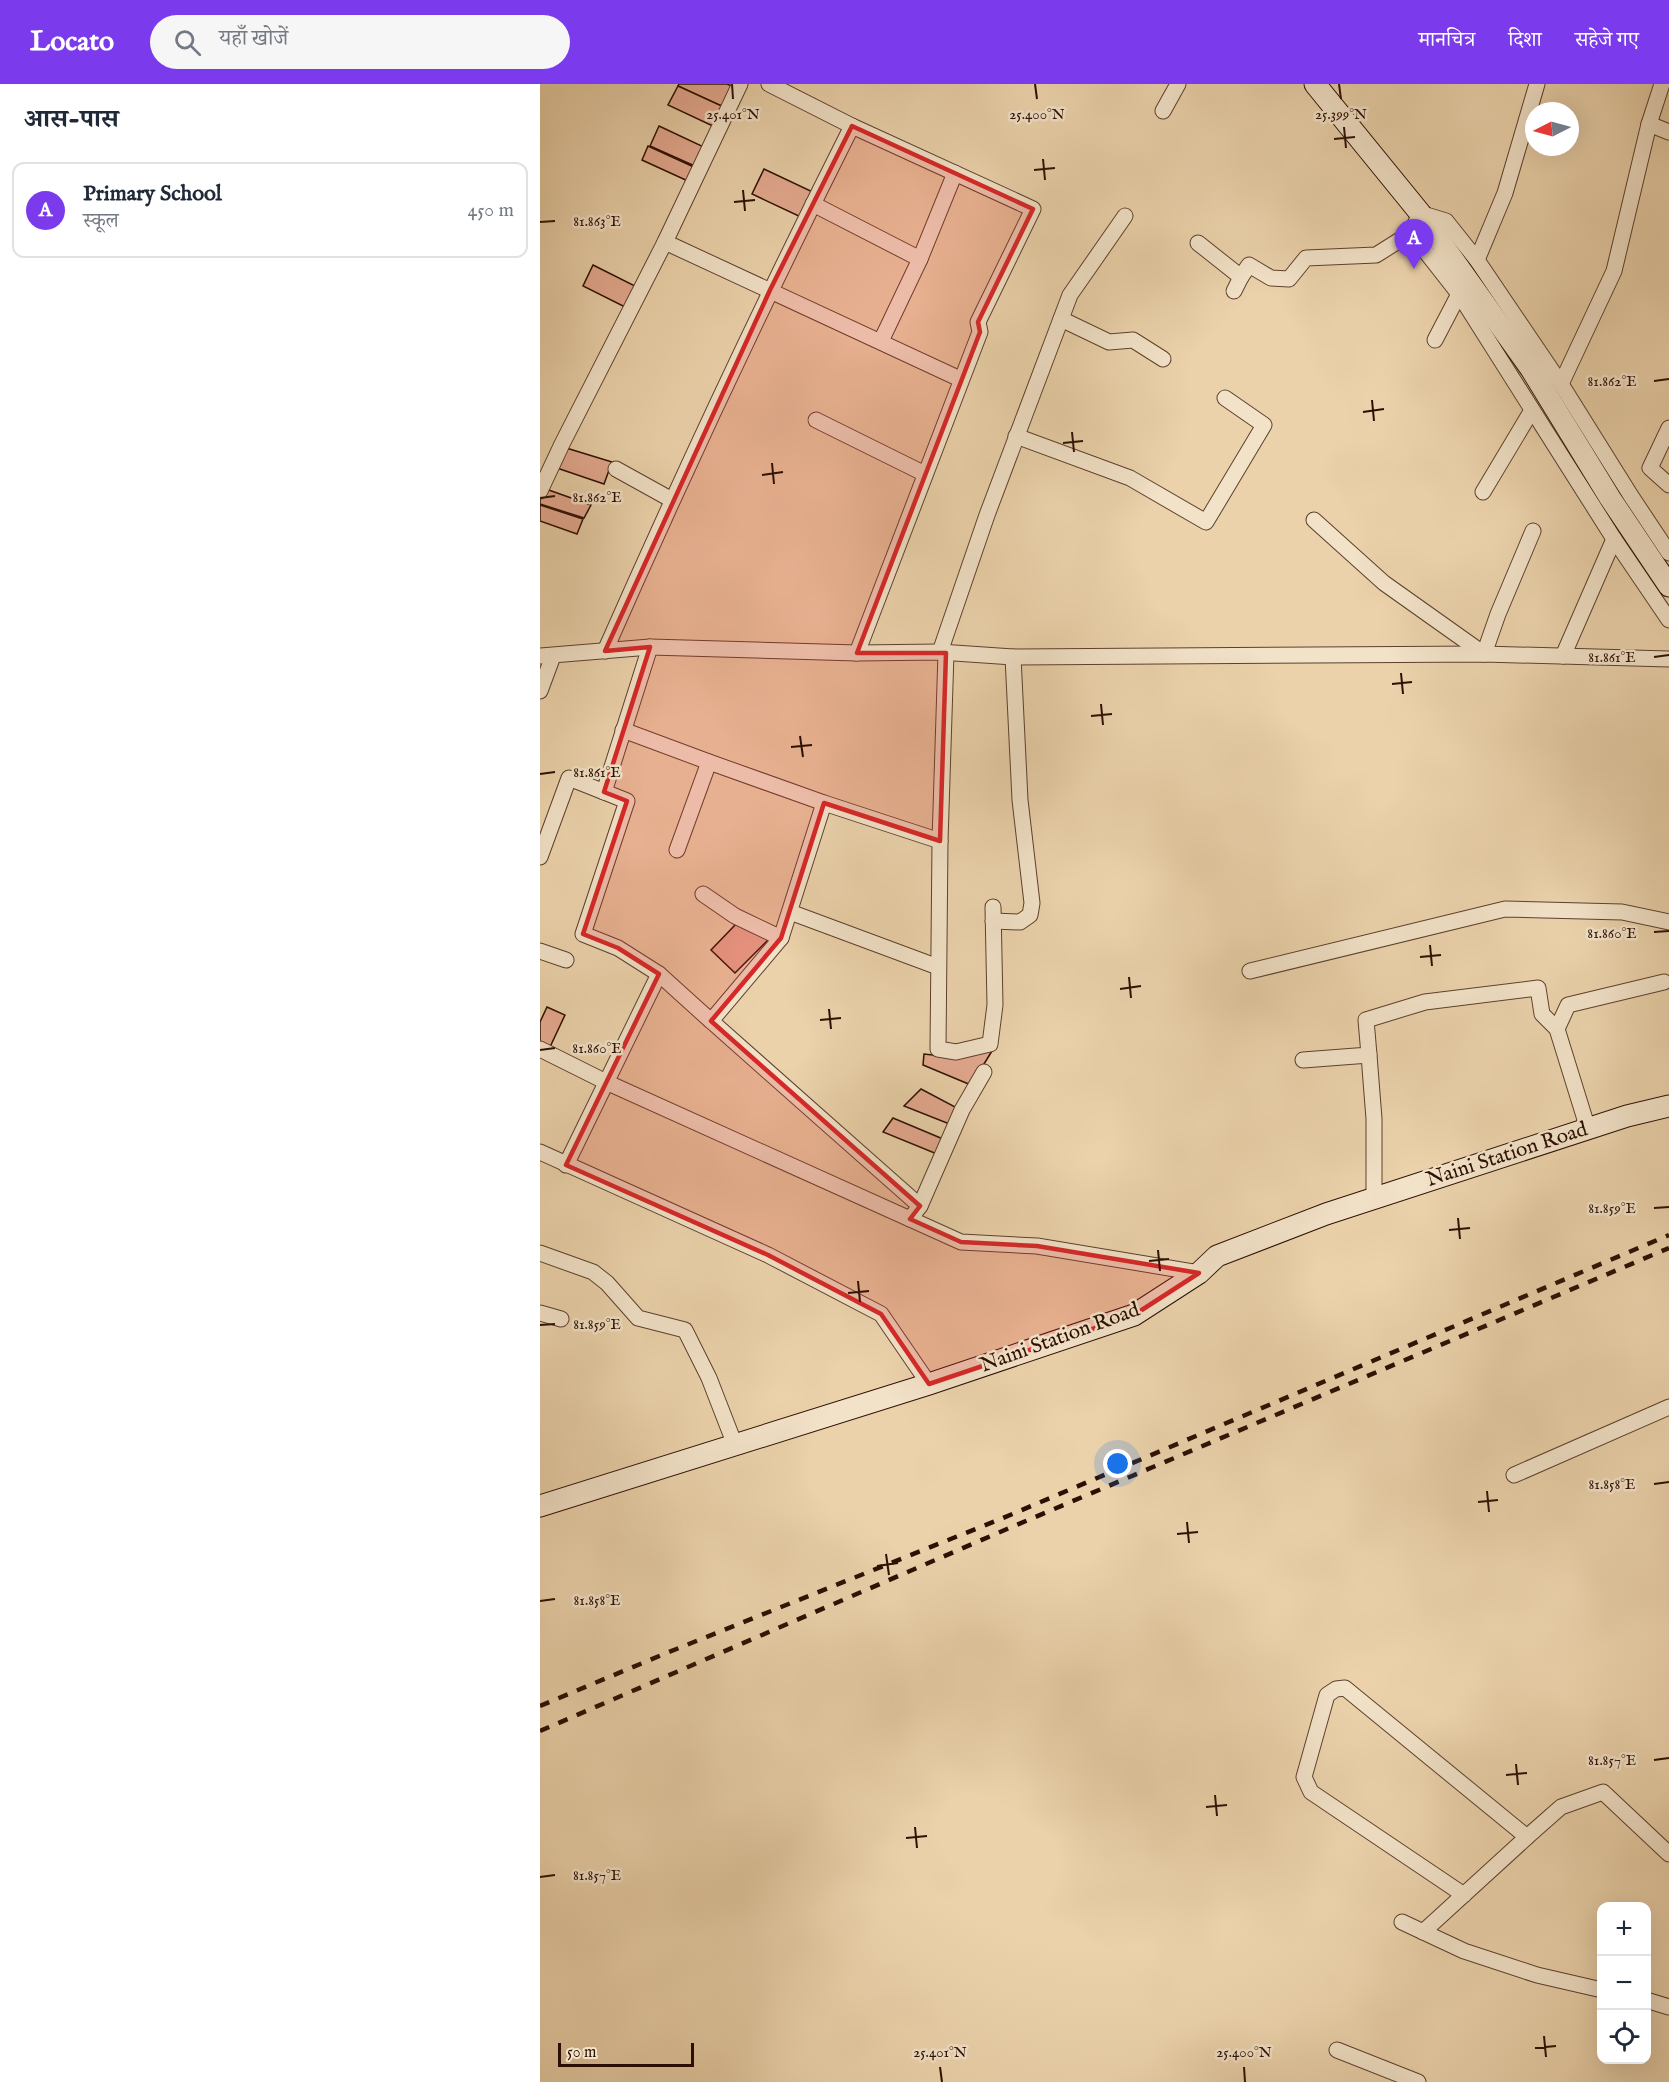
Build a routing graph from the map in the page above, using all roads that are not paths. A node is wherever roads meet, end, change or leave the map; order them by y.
1 (740, 84) edge
2 (769, 84) edge
3 (1178, 84) edge
4 (1315, 84) edge
5 (1537, 84) edge
6 (1662, 84) edge
7 (1163, 111) dead end
8 (1649, 124) junction
9 (852, 126) junction
10 (1669, 132) edge
11 (955, 173) junction
12 (813, 204) junction
13 (1420, 213) junction
14 (1125, 216) dead end
15 (1411, 233) junction
16 (665, 242) junction
17 (1198, 243) dead end
18 (920, 259) junction
19 (1477, 260) junction
20 (1241, 277) junction
21 (770, 291) junction
22 (1233, 291) dead end
23 (1459, 294) junction
24 (1061, 320) junction
25 (1435, 340) dead end
26 (881, 341) junction
27 (1163, 359) dead end
28 (960, 379) junction
29 (1562, 384) junction
30 (1225, 398) dead end
31 (1532, 410) junction
32 (816, 420) dead end
33 (1669, 428) edge
34 (1016, 436) junction
35 (616, 469) dead end
36 (926, 474) junction
37 (1669, 485) edge
38 (540, 491) edge
39 (1483, 492) dead end
40 (672, 500) junction
41 (1314, 520) dead end
42 (1533, 531) dead end
43 (1614, 539) junction
44 (1669, 553) edge
45 (1669, 586) edge
46 (1669, 620) edge
47 (651, 648) junction
48 (605, 651) junction
49 (857, 653) junction
50 (943, 653) junction
51 (1484, 654) junction
52 (547, 656) edge
53 (1563, 656) junction
54 (1013, 657) junction
55 (1669, 659) edge
56 (540, 691) edge
57 (623, 730) junction
58 (709, 762) junction
59 (604, 792) junction
60 (824, 803) junction
61 (940, 841) junction
62 (677, 850) dead end
63 (540, 857) edge
64 (703, 894) dead end
65 (790, 912) junction
66 (1669, 922) edge
67 (781, 938) junction
68 (540, 951) edge
69 (566, 960) dead end
70 (938, 967) junction
71 (1250, 971) dead end
72 (659, 974) junction
73 (1664, 982) dead end
74 (711, 1021) junction
75 (1557, 1029) junction
76 (540, 1050) edge
77 (1369, 1055) junction
78 (1303, 1060) dead end
79 (984, 1072) dead end
80 (606, 1082) junction
81 (1669, 1106) edge
82 (1588, 1129) junction
83 (540, 1152) edge
84 (566, 1165) junction
85 (1374, 1198) junction
86 (920, 1206) junction
87 (910, 1219) junction
88 (540, 1253) edge
89 (1199, 1273) junction
90 (540, 1313) edge
91 (561, 1319) dead end
92 (929, 1384) junction
93 (1669, 1407) edge
94 (735, 1445) junction
95 (1514, 1475) dead end
96 (540, 1506) edge
97 (1527, 1837) junction
98 (1669, 1854) edge
99 (1464, 1895) junction
100 (1402, 1922) dead end
101 (1423, 1932) junction
102 (1597, 1989) edge
103 (1651, 2001) edge
104 (1669, 2007) edge
105 (1337, 2050) dead end
106 (1418, 2082) edge

1 - 16 street
2 - 9 street
3 - 7 street
4 - 13 street
5 - 19 street
6 - 8 street
8 - 10 street
8 - 29 street
9 - 11 street
9 - 12 street
11 - 18 street
11 - 28 street
12 - 18 street
12 - 21 street
13 - 15 street
13 - 19 street
13 - 45 street
14 - 24 street
15 - 20 street
15 - 23 street
16 - 21 street
16 - 38 street
17 - 20 street
18 - 26 street
19 - 29 street
20 - 22 street
21 - 26 street
21 - 40 street
23 - 25 street
23 - 31 street
24 - 27 street
24 - 34 street
26 - 28 street
28 - 36 street
29 - 44 street
30 - 34 street
31 - 39 street
31 - 43 street
32 - 36 street
33 - 37 street
34 - 50 street
35 - 40 street
36 - 49 street
40 - 48 street
41 - 51 street
42 - 51 street
43 - 46 street
43 - 53 street
47 - 48 street
47 - 49 street
47 - 57 street
48 - 52 street
49 - 50 street
50 - 54 street
50 - 61 street
51 - 53 street
51 - 54 street
52 - 56 street
53 - 55 street
54 - 70 street
57 - 58 street
57 - 59 street
58 - 60 street
58 - 62 street
59 - 63 street
59 - 72 street
60 - 61 street
60 - 65 street
61 - 70 street
64 - 67 street
65 - 67 street
65 - 70 street
66 - 71 street
67 - 74 street
68 - 69 street
72 - 74 street
72 - 80 street
73 - 75 street
74 - 86 street
75 - 77 street
75 - 82 street
76 - 80 street
77 - 78 street
77 - 85 street
79 - 86 street
80 - 84 street
80 - 87 street
81 - 82 street, Naini Station Road
82 - 85 street, Naini Station Road
83 - 84 street
84 - 92 street
85 - 89 street, Naini Station Road
86 - 87 street
87 - 89 street
88 - 94 street
89 - 92 street, Naini Station Road
90 - 91 street
92 - 94 street, Naini Station Road
93 - 95 street
94 - 96 street, Naini Station Road
97 - 98 street
97 - 99 street
97 - 99 street
99 - 101 street
100 - 101 street
101 - 102 street
103 - 104 street
105 - 106 street

